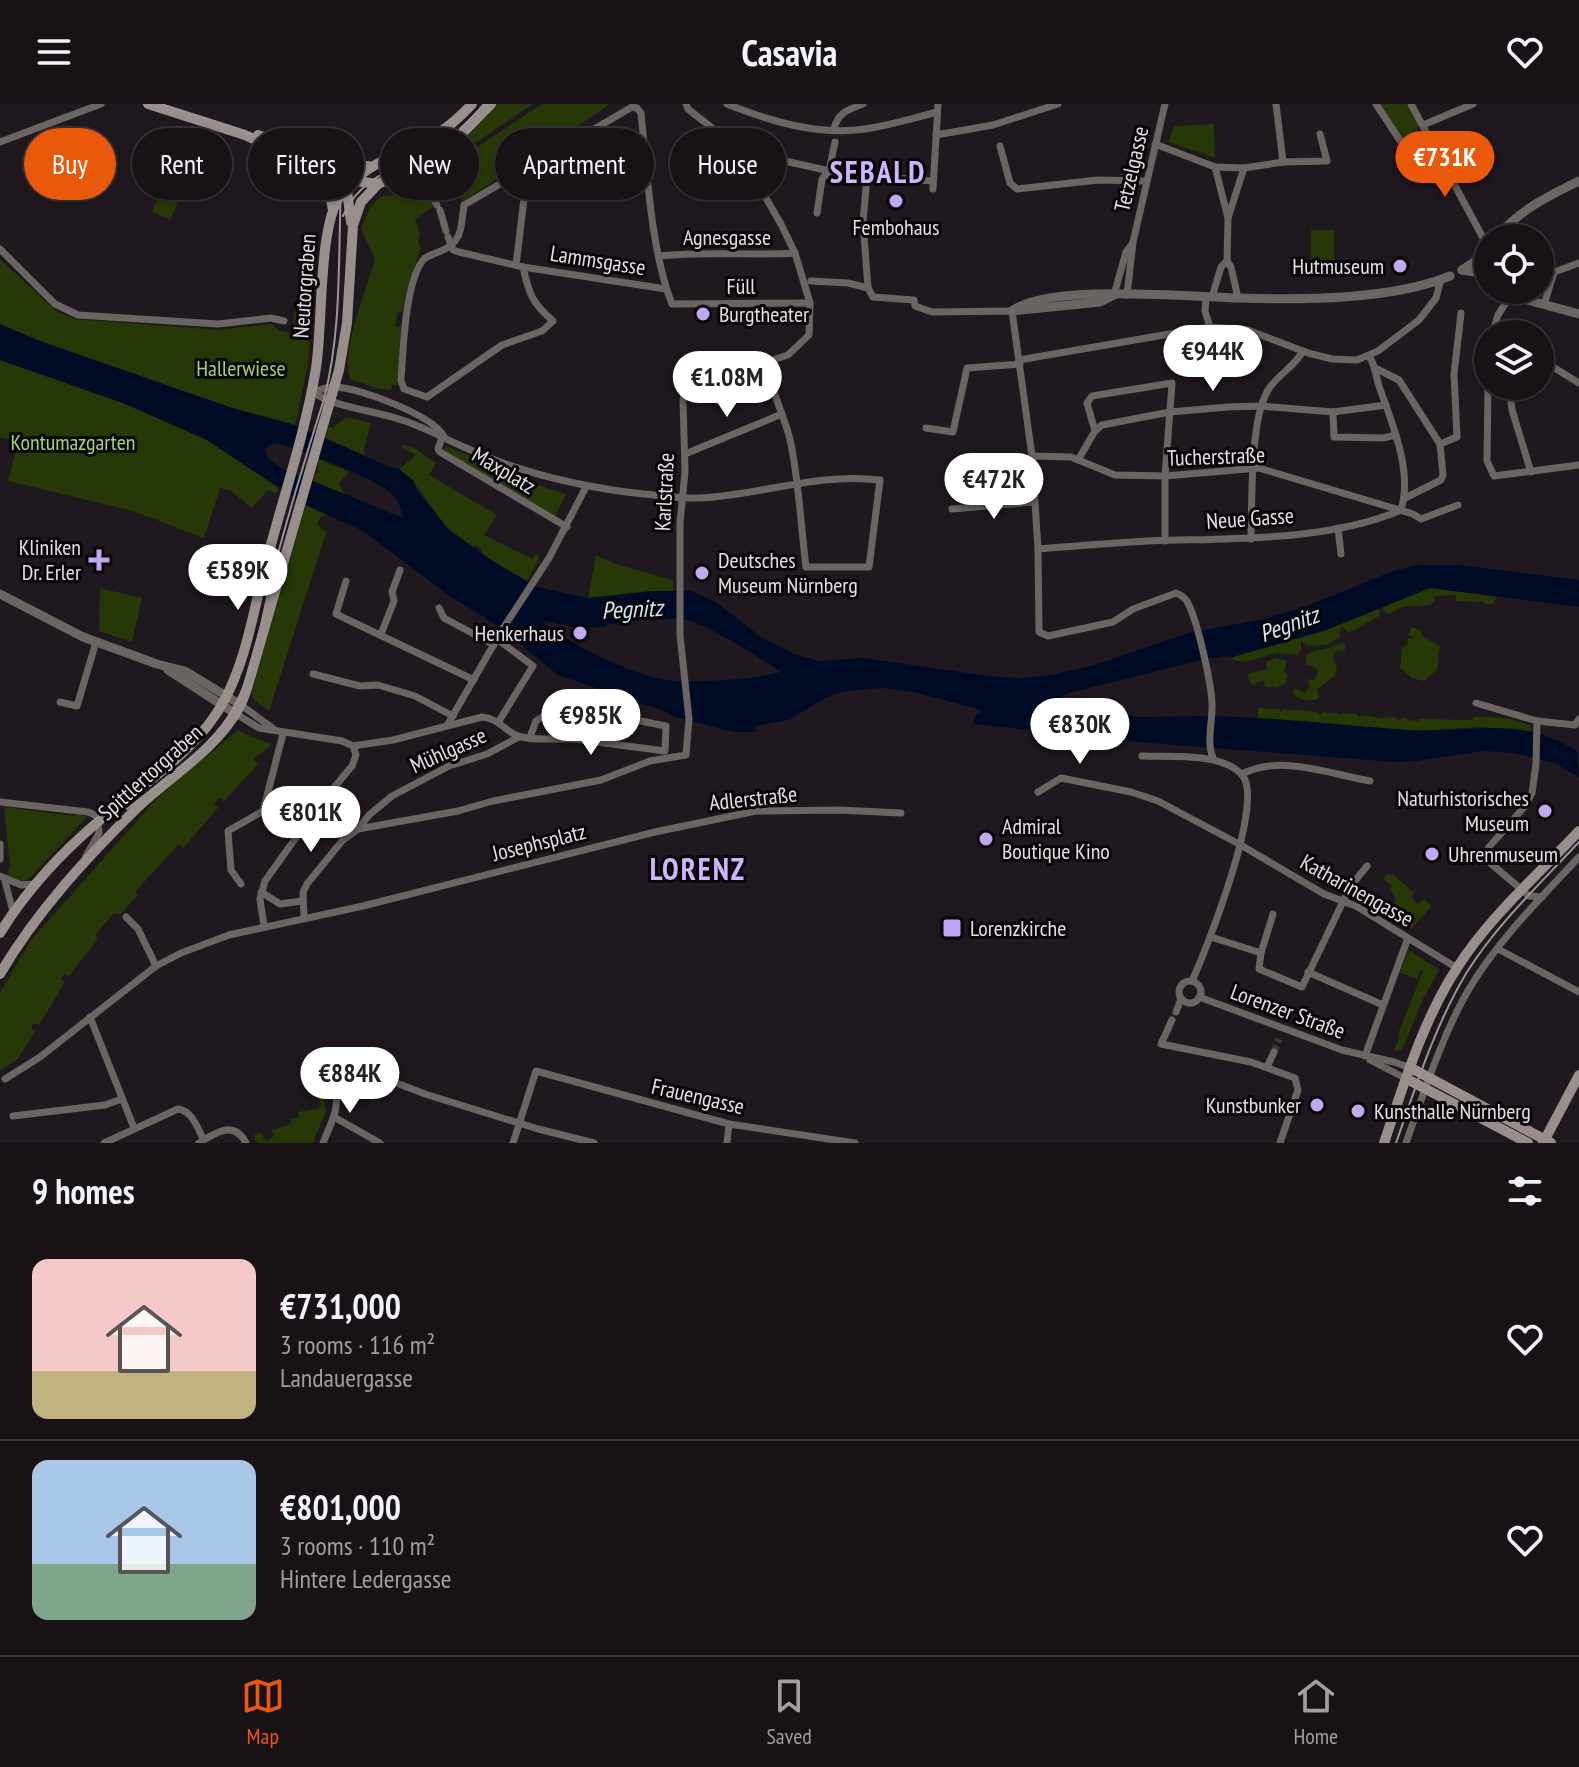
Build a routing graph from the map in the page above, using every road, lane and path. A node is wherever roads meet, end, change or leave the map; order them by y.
1 (101, 104) edge
2 (148, 104) edge
3 (166, 104) edge
4 (472, 104) edge
5 (491, 104) edge
6 (686, 104) edge
7 (727, 104) edge
8 (863, 104) edge
9 (1058, 104) edge
10 (1165, 104) edge
11 (1276, 104) edge
12 (1376, 104) edge
13 (1411, 104) edge
14 (1468, 105) edge
15 (938, 108) edge
16 (1423, 125) junction
17 (468, 128) edge
18 (594, 128) edge
19 (643, 128) edge
20 (712, 128) edge
21 (834, 129) junction
22 (248, 133) edge
23 (1320, 134) dead end
24 (936, 135) junction
25 (248, 136) edge
26 (1430, 137) junction
27 (0, 142) edge
28 (835, 142) dead end
29 (1155, 144) junction
30 (1000, 146) dead end
31 (786, 161) edge
32 (1283, 162) junction
33 (373, 164) junction
34 (364, 167) edge
35 (1215, 167) junction
36 (1244, 168) junction
37 (364, 171) edge
38 (829, 171) junction
39 (867, 177) junction
40 (1147, 181) junction
41 (1579, 181) edge
42 (364, 184) edge
43 (378, 184) joint
44 (495, 186) edge
45 (331, 200) edge
46 (339, 200) edge
47 (349, 200) edge
48 (434, 200) edge
49 (525, 200) edge
50 (651, 200) edge
51 (767, 200) edge
52 (333, 210) junction
53 (817, 213) dead end
54 (1228, 218) junction
55 (1476, 224) edge
56 (1508, 224) edge
57 (352, 236) junction
58 (1133, 242) junction
59 (452, 247) junction
60 (0, 249) edge
61 (795, 253) junction
62 (660, 256) junction
63 (1227, 261) junction
64 (1474, 262) edge
65 (1579, 263) edge
66 (520, 266) junction
67 (1474, 272) edge
68 (1446, 277) joint
69 (811, 281) dead end
70 (868, 288) junction
71 (666, 289) junction
72 (1114, 295) junction
73 (1127, 295) junction
74 (1209, 297) junction
75 (1238, 298) junction
76 (810, 303) junction
77 (1544, 305) joint
78 (1012, 311) junction
79 (1461, 313) dead end
80 (1579, 314) edge
81 (284, 321) dead end
82 (1210, 327) junction
83 (1303, 351) junction
84 (1369, 356) junction
85 (1019, 362) junction
86 (1554, 368) edge
87 (1377, 369) junction
88 (695, 376) dead end
89 (1579, 383) edge
90 (335, 386) junction
91 (312, 392) junction
92 (1488, 400) edge
93 (1511, 400) edge
94 (329, 401) junction
95 (1386, 405) junction
96 (1261, 406) junction
97 (1170, 412) junction
98 (1333, 412) junction
99 (782, 414) junction
100 (926, 428) dead end
101 (1095, 431) junction
102 (443, 435) junction
103 (1396, 435) junction
104 (1440, 444) junction
105 (685, 454) junction
106 (1032, 456) junction
107 (1078, 460) junction
108 (1579, 465) edge
109 (1252, 468) junction
110 (1531, 472) junction
111 (957, 474) dead end
112 (1165, 476) junction
113 (795, 483) junction
114 (586, 487) junction
115 (284, 497) joint
116 (683, 498) junction
117 (1405, 498) junction
118 (1034, 502) junction
119 (1018, 503) junction
120 (1458, 505) dead end
121 (952, 509) dead end
122 (1401, 510) junction
123 (567, 527) junction
124 (1338, 528) junction
125 (1251, 539) junction
126 (1165, 541) junction
127 (1038, 546) junction
128 (1341, 554) dead end
129 (400, 570) dead end
130 (346, 581) dead end
131 (0, 594) edge
132 (439, 608) dead end
133 (381, 634) junction
134 (96, 642) junction
135 (496, 642) junction
136 (313, 674) dead end
137 (474, 680) junction
138 (224, 700) junction
139 (60, 702) dead end
140 (1476, 703) dead end
141 (238, 710) junction
142 (453, 716) junction
143 (1579, 719) edge
144 (499, 721) junction
145 (448, 724) junction
146 (1538, 726) junction
147 (279, 732) junction
148 (519, 737) junction
149 (530, 737) junction
150 (353, 746) junction
151 (1142, 756) dead end
152 (1213, 758) junction
153 (1242, 774) junction
154 (1370, 781) dead end
155 (1038, 792) dead end
156 (0, 802) edge
157 (901, 813) dead end
158 (99, 821) junction
159 (358, 829) junction
160 (1579, 831) edge
161 (611, 843) joint
162 (0, 844) edge
163 (1239, 844) junction
164 (1579, 857) edge
165 (0, 859) edge
166 (82, 865) junction
167 (1367, 866) dead end
168 (2, 878) edge
169 (36, 884) junction
170 (241, 884) dead end
171 (1523, 891) junction
172 (261, 892) junction
173 (1542, 897) junction
174 (302, 901) junction
175 (1343, 902) junction
176 (13, 912) junction
177 (1273, 914) dead end
178 (126, 917) dead end
179 (304, 918) junction
180 (264, 926) junction
181 (0, 933) edge
182 (1211, 937) junction
183 (1408, 938) junction
184 (1498, 949) junction
185 (1261, 953) junction
186 (156, 966) junction
187 (1457, 968) junction
188 (1308, 972) junction
189 (0, 974) edge
190 (1192, 981) junction
191 (1579, 992) edge
192 (1199, 997) junction
193 (1181, 999) junction
194 (1383, 1005) junction
195 (90, 1017) junction
196 (1281, 1029) junction
197 (1279, 1039) tunnel mouth
198 (1274, 1052) tunnel mouth
199 (1365, 1056) junction
200 (1267, 1067) junction
201 (1409, 1073) junction
202 (1579, 1075) edge
203 (7, 1078) dead end
204 (1428, 1083) junction
205 (122, 1099) junction
206 (13, 1116) dead end
207 (334, 1117) junction
208 (519, 1123) junction
209 (729, 1124) junction
210 (134, 1128) junction
211 (245, 1140) edge
212 (201, 1141) edge
213 (1546, 1142) edge
214 (104, 1143) edge
215 (323, 1143) edge
216 (380, 1143) edge
217 (513, 1143) edge
218 (594, 1143) edge
219 (727, 1143) edge
220 (855, 1143) edge
221 (1280, 1143) edge
222 (1384, 1143) edge
223 (1406, 1143) edge
224 (1528, 1143) edge

1 - 27 street
2 - 25 main road
3 - 22 main road
4 - 33 main road, Neutorgraben
5 - 17 main road
6 - 20 street
7 - 21 street
8 - 21 street
9 - 24 street
10 - 29 street, Tetzelgasse
11 - 32 street
12 - 26 street
13 - 16 street
14 - 16 street
15 - 21 street
15 - 24 street
16 - 26 street
18 - 19 street
23 - 32 street
24 - 39 street
26 - 55 street
28 - 38 street
29 - 35 street
29 - 40 street, Tetzelgasse
30 - 40 street
31 - 38 street
32 - 36 street
33 - 34 main road
33 - 37 main road, Neutorgraben
35 - 36 street
35 - 54 street
36 - 54 street
38 - 39 street
38 - 53 street
39 - 70 street
40 - 58 street, Tetzelgasse
41 - 56 street
42 - 43 main road
43 - 57 main road, Neutorgraben
44 - 59 street
45 - 52 main road
46 - 52 main road, Neutorgraben
47 - 57 main road, Neutorgraben
48 - 59 street
49 - 66 street
50 - 62 street
51 - 61 street
52 - 91 main road, Neutorgraben
54 - 63 street
57 - 90 main road, Neutorgraben
58 - 72 street, Tetzelgasse
58 - 73 street, Tetzelgasse
59 - 66 street, Lammsgasse
59 - 66 street
60 - 81 street
61 - 62 street, Agnesgasse
61 - 76 street
62 - 71 street
63 - 74 street
63 - 75 street
64 - 67 street
65 - 77 street
66 - 71 street, Lammsgasse
68 - 75 street
68 - 84 street
69 - 70 street
70 - 78 street
71 - 76 street, Füll
72 - 73 street
72 - 78 street
73 - 74 street
74 - 75 street
74 - 82 street
76 - 99 street
77 - 80 street
78 - 85 street
79 - 104 street
82 - 83 street
82 - 85 street
83 - 84 street
83 - 96 street
84 - 87 street
85 - 100 street
85 - 106 street
86 - 89 street
87 - 95 street
87 - 104 street
88 - 105 street, Karlstraße
90 - 91 street
90 - 94 main road, Neutorgraben
90 - 102 street, Maxplatz
91 - 94 street, Maxplatz
91 - 115 main road, Neutorgraben
92 - 110 street
93 - 110 street
94 - 102 street, Maxplatz
94 - 141 main road, Neutorgraben
95 - 98 street
95 - 103 street
96 - 97 street
96 - 98 street
96 - 109 street
97 - 101 street
97 - 101 street
97 - 112 street
98 - 103 street
99 - 105 street
99 - 113 street
101 - 107 street
102 - 114 street, Maxplatz
102 - 123 street, Maxplatz
103 - 117 street
104 - 117 street
105 - 116 street, Karlstraße
106 - 107 street, Tucherstraße
106 - 118 street
107 - 112 street, Tucherstraße
108 - 110 street
109 - 112 street, Tucherstraße
109 - 122 street, Tucherstraße
109 - 125 street
111 - 119 street
112 - 126 street
113 - 113 street, Maxplatz
113 - 116 street, Maxplatz
114 - 116 street, Maxplatz
114 - 123 street
115 - 138 main road, Spittlertorgraben
116 - 159 street, Karlstraße
117 - 122 street
118 - 119 street
118 - 127 street
119 - 121 street
120 - 122 street
122 - 124 street, Neue Gasse
123 - 135 street
124 - 125 street, Neue Gasse
124 - 128 street
125 - 126 street, Neue Gasse
126 - 127 street, Neue Gasse
127 - 152 street
129 - 133 street
130 - 133 street
131 - 134 street
132 - 135 street
133 - 137 street
134 - 138 street
134 - 139 street
135 - 137 street
135 - 144 street
136 - 142 street
137 - 142 street
138 - 141 street
138 - 158 main road, Spittlertorgraben
140 - 146 street
141 - 147 street
141 - 166 main road, Spittlertorgraben
142 - 145 street
143 - 146 street
144 - 145 street
144 - 148 street
145 - 150 street
146 - 171 street
147 - 150 street
147 - 170 street
148 - 149 street
148 - 159 street, Mühlgasse
149 - 149 street
150 - 172 street
151 - 152 street
152 - 153 street
153 - 154 street
153 - 163 street
155 - 163 street, Katharinengasse
156 - 158 street, Spittlertorgraben
157 - 161 street, Adlerstraße
158 - 166 street, Spittlertorgraben
158 - 169 main road, Spittlertorgraben
159 - 174 street, Mühlgasse
160 - 171 main road
161 - 179 street, Josephsplatz
162 - 165 street
163 - 175 street, Katharinengasse
163 - 182 street
164 - 173 street
166 - 189 main road, Spittlertorgraben
167 - 175 street
168 - 169 street
168 - 176 street
169 - 176 main road, Spittlertorgraben
171 - 173 street
171 - 187 main road
172 - 174 street
172 - 180 street
173 - 184 street
174 - 179 street
175 - 183 street, Katharinengasse
175 - 188 street
176 - 181 main road, Spittlertorgraben
177 - 185 street
178 - 186 street
179 - 180 street, Josephsplatz
180 - 186 street, Josephsplatz
182 - 185 street
182 - 190 street
183 - 187 street, Katharinengasse
183 - 194 street
184 - 191 street
184 - 204 street
185 - 188 street
186 - 195 street, Josephsplatz
187 - 201 main road
188 - 194 street
190 - 192 street, Lorenzer Straße
190 - 193 street
192 - 193 street, Lorenzer Straße
192 - 196 street, Lorenzer Straße
193 - 200 street
194 - 199 street
195 - 203 street, Josephsplatz
195 - 205 street
196 - 197 street
196 - 199 street, Lorenzer Straße
198 - 200 street
199 - 201 street, Lorenzer Straße
200 - 221 street
201 - 204 main road
201 - 222 main road
202 - 213 main road
204 - 213 main road
204 - 223 street
204 - 224 main road
205 - 206 street
205 - 210 street
207 - 208 street
207 - 215 street
207 - 216 street
208 - 209 street, Frauengasse
208 - 217 street
208 - 218 street
209 - 219 street
209 - 220 street, Frauengasse
210 - 212 street
210 - 214 street
211 - 212 street

